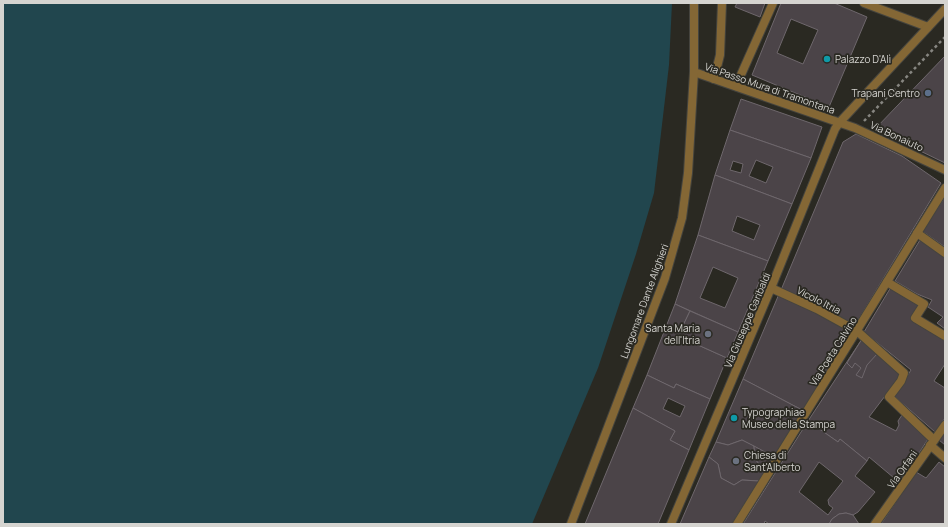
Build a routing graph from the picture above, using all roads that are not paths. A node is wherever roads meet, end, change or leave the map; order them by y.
1 (694, 3) edge
2 (722, 3) edge
3 (773, 3) edge
4 (874, 5) edge
5 (945, 9) edge
6 (928, 27) junction
7 (694, 72) junction
8 (714, 79) junction
9 (736, 86) junction
10 (839, 123) junction
11 (945, 170) edge
12 (945, 188) edge
13 (917, 233) junction
14 (945, 253) edge
15 (887, 282) junction
16 (771, 288) junction
17 (857, 332) junction
18 (945, 336) edge
19 (945, 425) edge
20 (932, 442) junction
21 (945, 458) edge
22 (571, 524) edge
23 (671, 524) edge
24 (737, 524) edge
25 (875, 524) edge

1 - 7 street, Lungomare Dante Alighieri
2 - 8 street
3 - 9 street
4 - 6 street
5 - 6 street
6 - 10 street
7 - 8 street, Via Passo Mura di Tramontana
7 - 22 street, Lungomare Dante Alighieri
8 - 9 street, Via Passo Mura di Tramontana
9 - 10 street, Via Passo Mura di Tramontana
10 - 11 street, Via Bonaiuto
10 - 16 street, Via Giuseppe Garibaldi
12 - 13 street, Via Poeta Calvino
13 - 14 street
13 - 15 street, Via Poeta Calvino
15 - 17 street, Via Poeta Calvino
15 - 18 street
16 - 17 street, Vicolo Itria
16 - 23 street, Via Giuseppe Garibaldi
17 - 20 street, Vicolo Itria
17 - 24 street, Via Poeta Calvino
19 - 20 street, Via Orfani
20 - 21 street
20 - 25 street, Via Orfani

